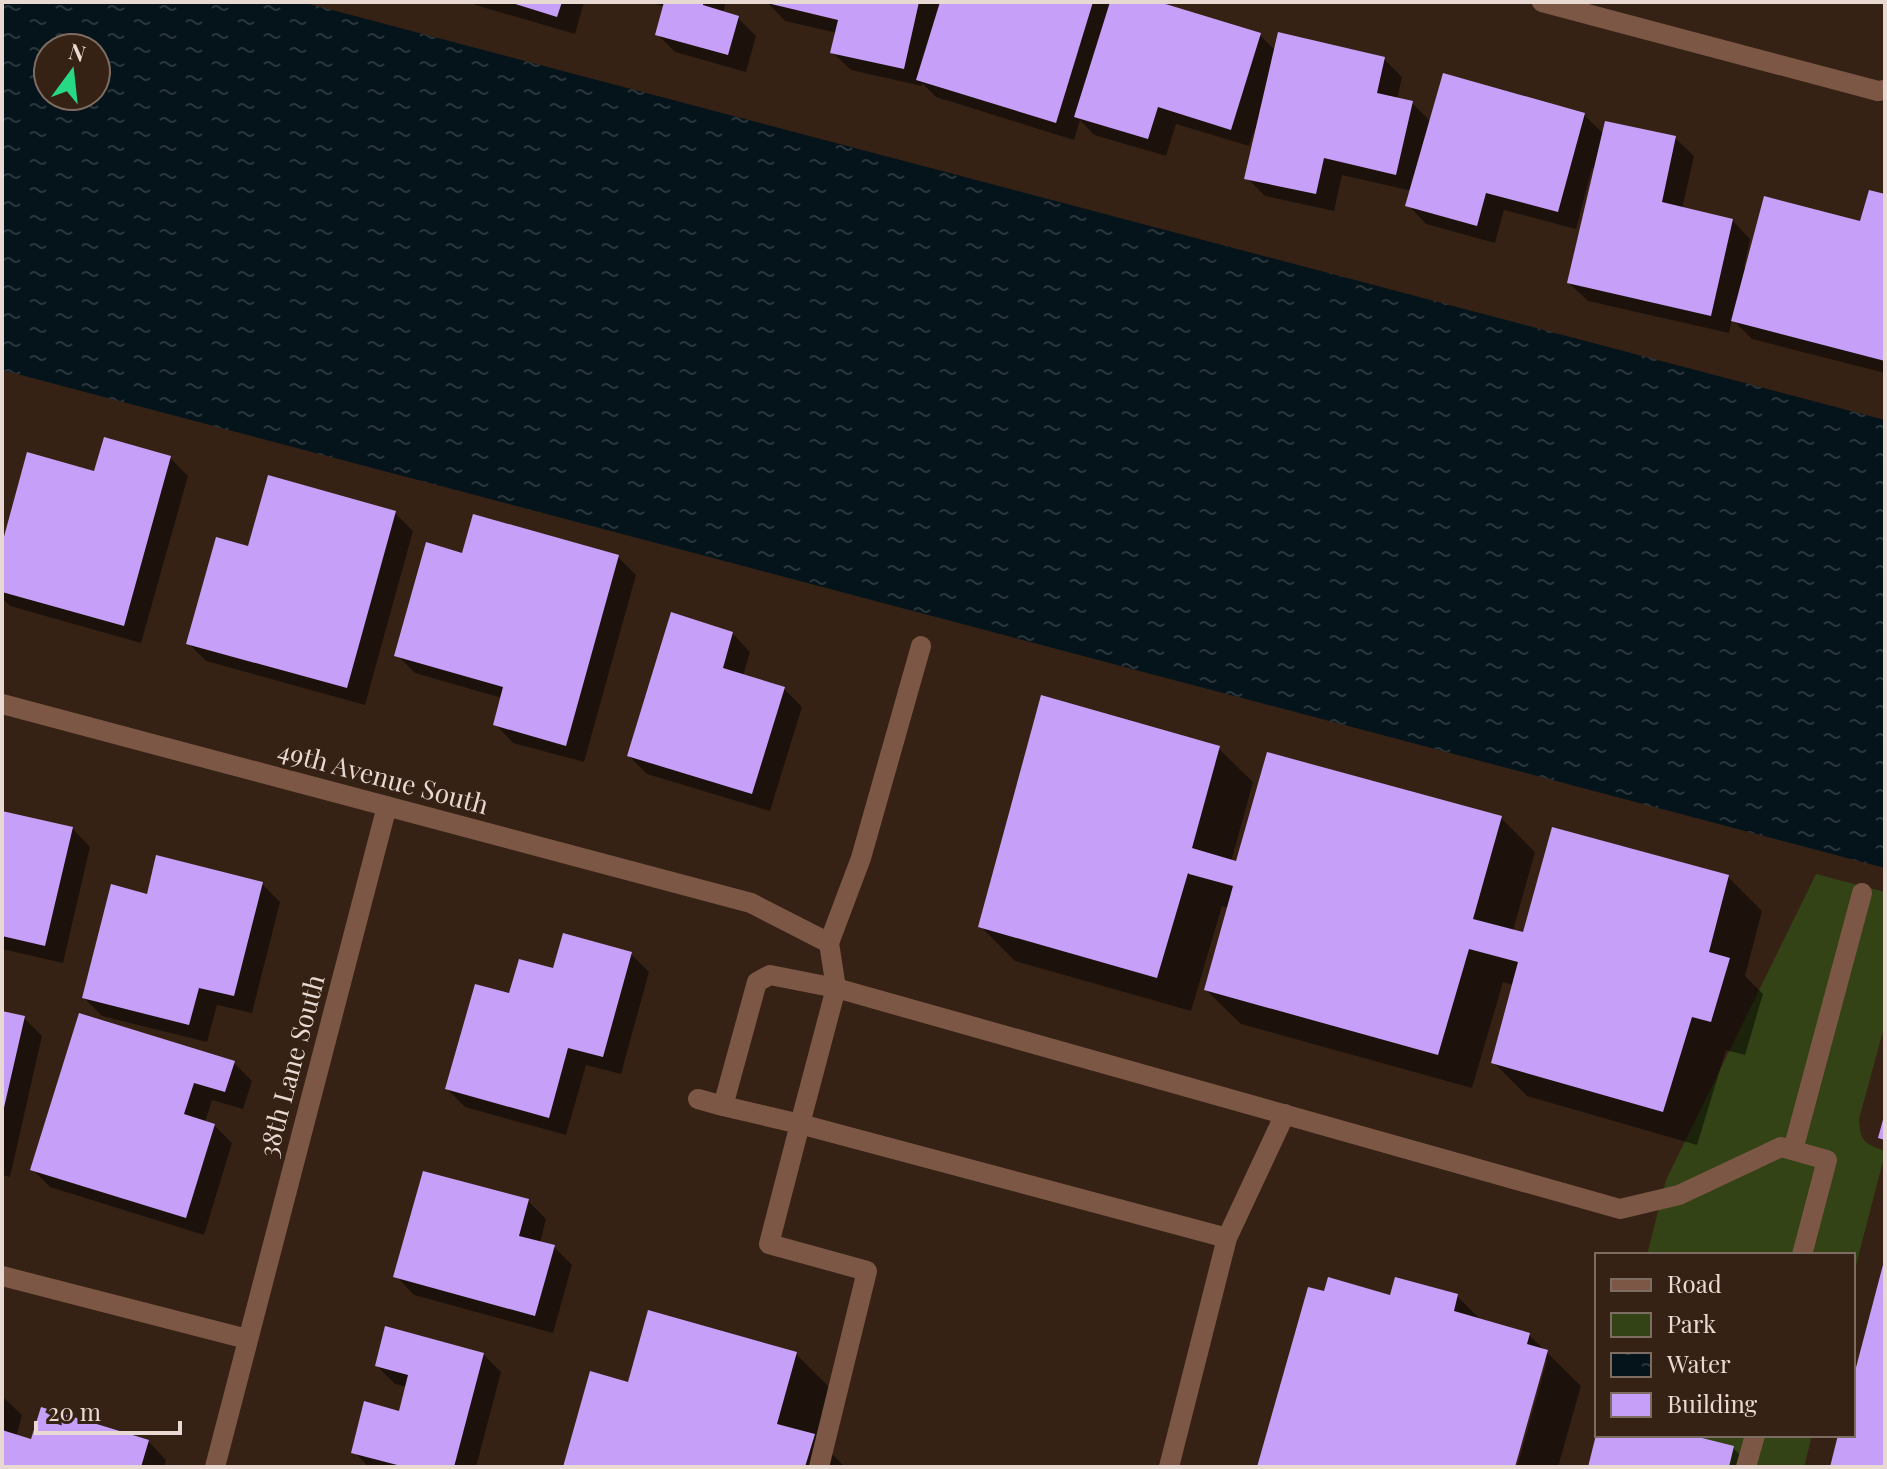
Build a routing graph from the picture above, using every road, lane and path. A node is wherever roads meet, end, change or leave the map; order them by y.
1 (1542, 2) edge
2 (1885, 90) edge
3 (921, 646) dead end
4 (2, 704) edge
5 (387, 806) junction
6 (1862, 893) dead end
7 (829, 943) junction
8 (836, 988) junction
9 (698, 1099) dead end
10 (723, 1106) junction
11 (1285, 1114) junction
12 (800, 1124) junction
13 (1793, 1150) junction
14 (1227, 1238) junction
15 (1803, 1253) edge
16 (2, 1276) edge
17 (247, 1339) junction
18 (1754, 1437) edge
19 (215, 1467) edge
20 (819, 1467) edge
21 (1169, 1467) edge
22 (1746, 1467) edge

1 - 2 street
3 - 7 street
4 - 5 street, 49th Avenue South
5 - 7 street, 49th Avenue South
5 - 17 street, 38th Lane South
6 - 13 street
7 - 8 street
8 - 10 street
8 - 11 street
8 - 12 street
9 - 10 street
10 - 12 street
11 - 13 street
11 - 14 street
12 - 14 street
12 - 20 street
13 - 15 street
14 - 21 street
16 - 17 street
17 - 19 street, 38th Lane South
18 - 22 street

